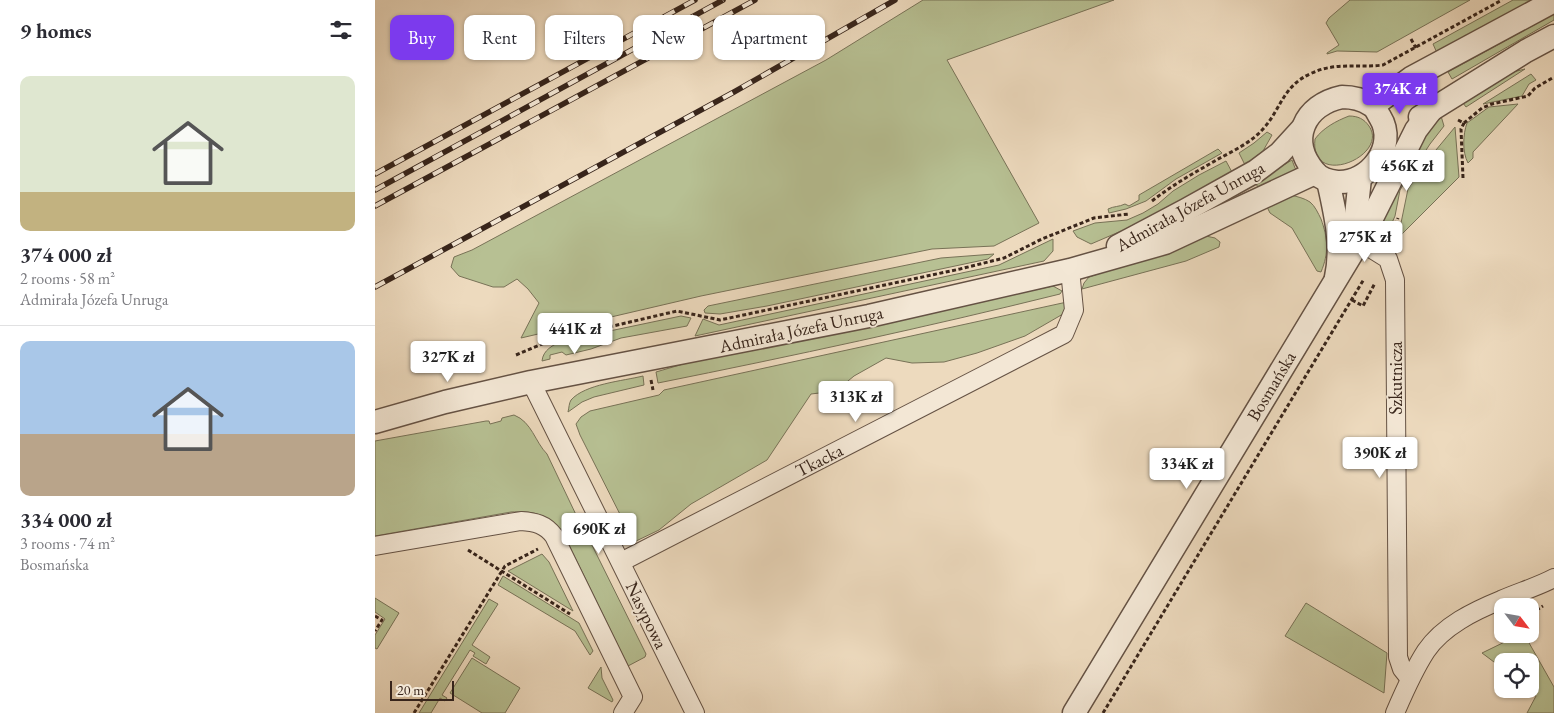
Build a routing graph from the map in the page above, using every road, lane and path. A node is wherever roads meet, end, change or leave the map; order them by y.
1 (1502, 0) edge
2 (1554, 1) edge
3 (1554, 36) edge
4 (1373, 106) junction
5 (1432, 109) junction
6 (1464, 123) dead end
7 (1301, 130) junction
8 (1385, 138) junction
9 (1321, 177) junction
10 (1360, 178) junction
11 (1463, 178) dead end
12 (1145, 206) dead end
13 (1133, 212) dead end
14 (1356, 247) junction
15 (1070, 270) junction
16 (1335, 280) junction
17 (1376, 280) dead end
18 (516, 355) dead end
19 (531, 382) junction
20 (375, 422) edge
21 (555, 540) junction
22 (375, 546) edge
23 (465, 548) dead end
24 (621, 562) junction
25 (502, 571) junction
26 (1554, 578) edge
27 (542, 597) dead end
28 (375, 616) edge
29 (375, 631) edge
30 (1410, 679) junction
31 (414, 713) edge
32 (623, 713) edge
33 (695, 713) edge
34 (1074, 713) edge
35 (1103, 713) edge
36 (1395, 713) edge

1 - 12 path
2 - 4 street
3 - 5 street
4 - 7 street
4 - 8 street
5 - 8 street
5 - 14 street
6 - 11 path
7 - 9 street
7 - 15 street, Admirała Józefa Unruga
8 - 10 street
9 - 10 street
9 - 15 street, Admirała Józefa Unruga
9 - 16 street
10 - 14 street, Bosmańska
13 - 18 path
14 - 16 street, Bosmańska
14 - 30 street, Szkutnicza
15 - 19 street, Admirała Józefa Unruga
15 - 24 street, Tkacka
16 - 34 street, Bosmańska
17 - 35 path
19 - 20 street, Admirała Józefa Unruga
19 - 24 street, Nasypowa
21 - 22 street
21 - 25 path
21 - 32 street
23 - 25 path
24 - 33 street, Nasypowa
25 - 27 path
25 - 31 path
26 - 30 street
28 - 29 path
30 - 36 street

